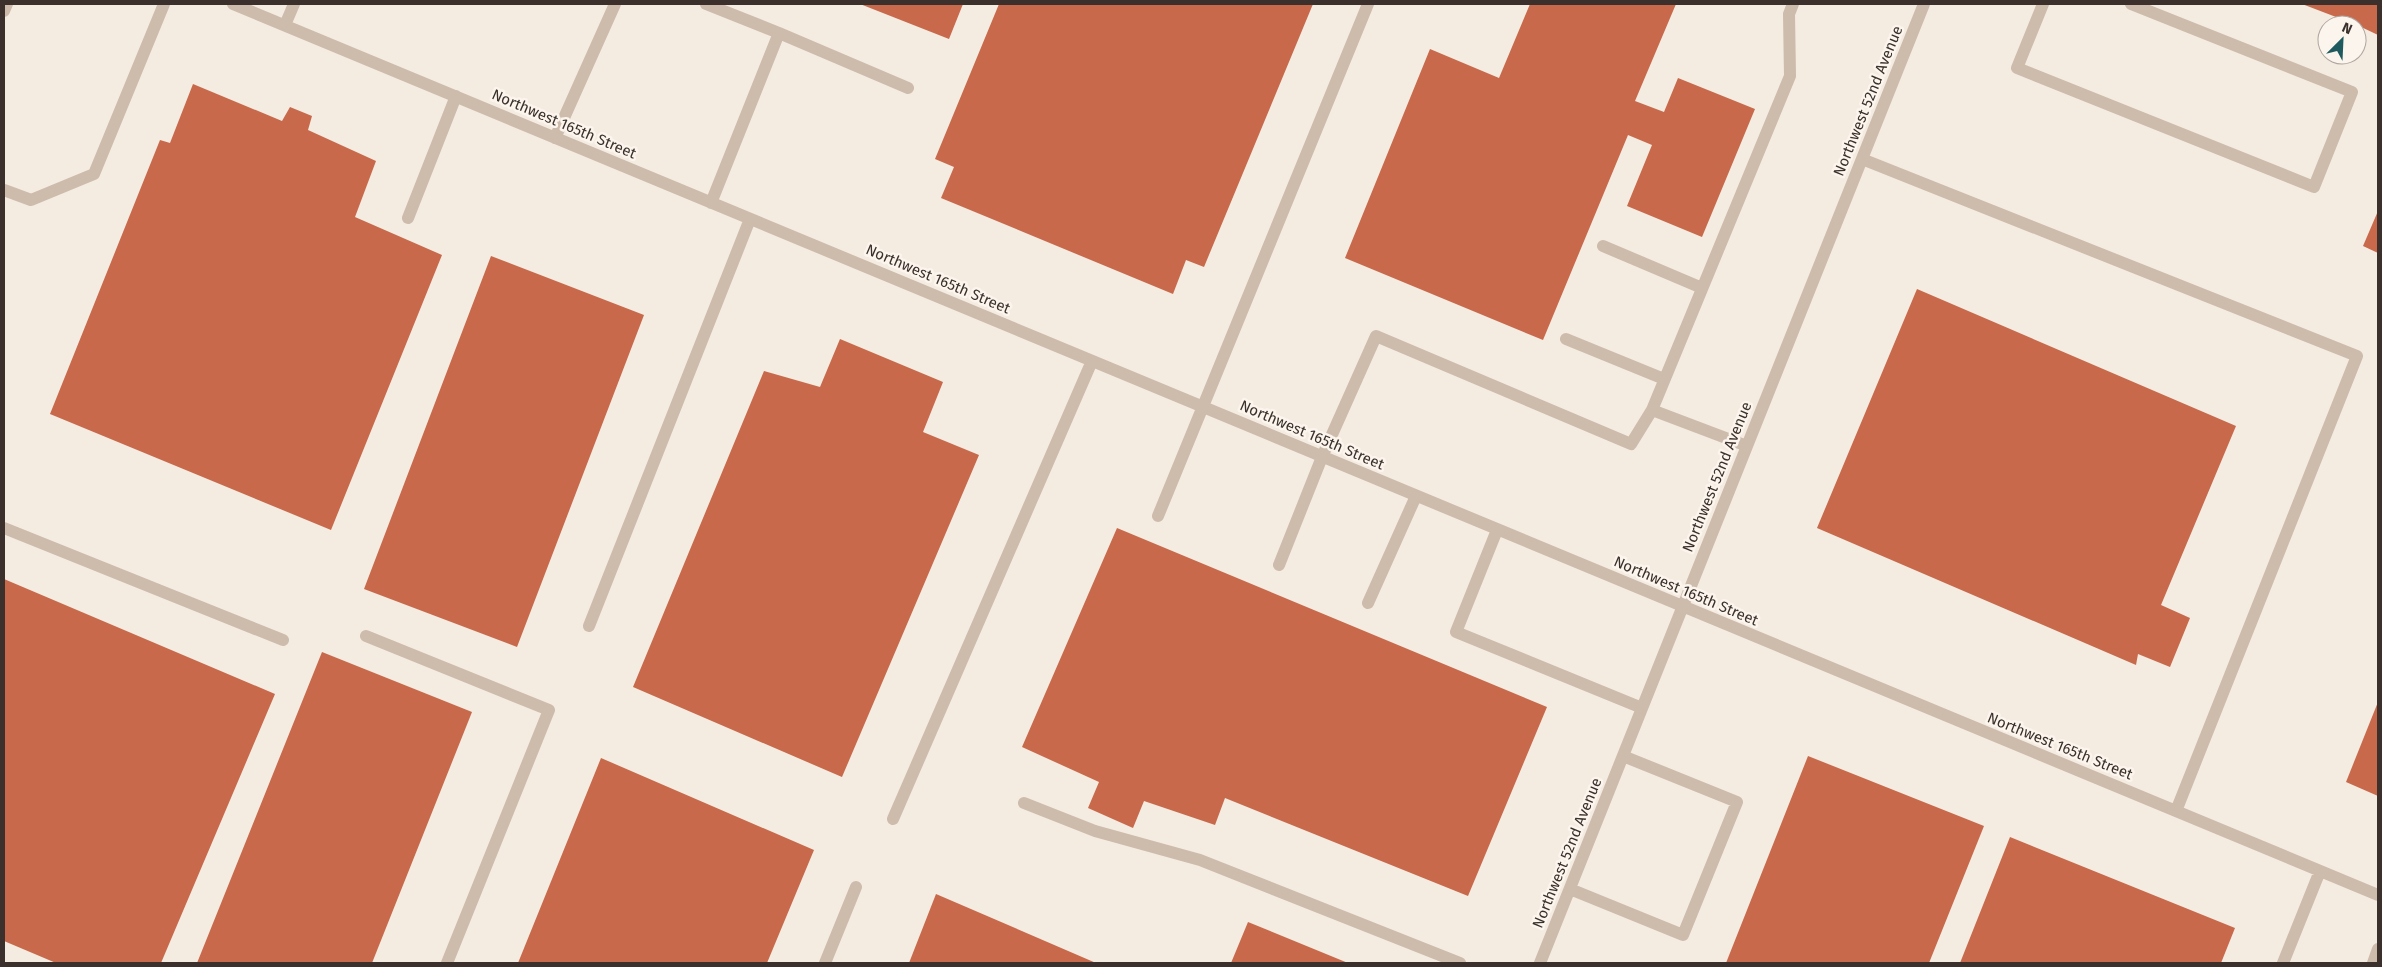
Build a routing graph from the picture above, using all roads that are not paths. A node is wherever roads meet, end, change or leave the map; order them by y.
1 (7, 4) edge
2 (164, 4) edge
3 (233, 4) edge
4 (294, 4) edge
5 (615, 4) edge
6 (706, 4) edge
7 (1368, 4) edge
8 (1793, 4) edge
9 (1924, 4) edge
10 (2043, 4) edge
11 (2131, 4) edge
12 (4, 11) edge
13 (285, 25) junction
14 (779, 33) junction
15 (908, 88) dead end
16 (456, 96) junction
17 (554, 138) junction
18 (1862, 159) junction
19 (4, 190) edge
20 (711, 203) junction
21 (408, 218) dead end
22 (750, 219) junction
23 (1603, 246) dead end
24 (1702, 288) junction
25 (1566, 339) dead end
26 (1092, 361) junction
27 (1664, 379) junction
28 (1202, 407) junction
29 (1652, 410) junction
30 (1747, 446) junction
31 (1322, 457) junction
32 (1416, 496) junction
33 (1158, 516) dead end
34 (4, 528) edge
35 (1497, 530) junction
36 (1278, 565) dead end
37 (1368, 603) dead end
38 (1682, 607) junction
39 (589, 626) dead end
40 (366, 636) dead end
41 (284, 640) dead end
42 (1642, 708) junction
43 (1623, 756) junction
44 (1024, 803) dead end
45 (2176, 811) junction
46 (892, 819) dead end
47 (2320, 871) junction
48 (856, 887) dead end
49 (1570, 889) junction
50 (2378, 895) edge
51 (2378, 949) edge
52 (447, 963) edge
53 (824, 963) edge
54 (1460, 963) edge
55 (1540, 963) edge
56 (2283, 963) edge
57 (2373, 963) edge

1 - 12 street
2 - 19 street
3 - 13 street, Northwest 165th Street
4 - 13 street
5 - 17 street
6 - 14 street
7 - 28 street
8 - 24 street
9 - 18 street, Northwest 52nd Avenue
10 - 11 street
13 - 16 street, Northwest 165th Street
14 - 15 street
14 - 20 street
16 - 17 street, Northwest 165th Street
16 - 21 street
17 - 20 street, Northwest 165th Street
18 - 30 street, Northwest 52nd Avenue
18 - 45 street
20 - 22 street, Northwest 165th Street
22 - 26 street, Northwest 165th Street
22 - 39 street
23 - 24 street
24 - 27 street
25 - 27 street
26 - 28 street, Northwest 165th Street
26 - 46 street
27 - 29 street
28 - 31 street, Northwest 165th Street
28 - 33 street
29 - 30 street
29 - 31 street
30 - 38 street, Northwest 52nd Avenue
31 - 32 street, Northwest 165th Street
31 - 36 street
32 - 35 street, Northwest 165th Street
32 - 37 street
34 - 41 street
35 - 38 street, Northwest 165th Street
35 - 42 street
38 - 42 street, Northwest 52nd Avenue
38 - 45 street, Northwest 165th Street
40 - 52 street
42 - 43 street, Northwest 52nd Avenue
43 - 49 street, Northwest 52nd Avenue
43 - 49 street
44 - 54 street
45 - 47 street, Northwest 165th Street
47 - 50 street, Northwest 165th Street
47 - 56 street
48 - 53 street
49 - 55 street, Northwest 52nd Avenue
51 - 57 street

